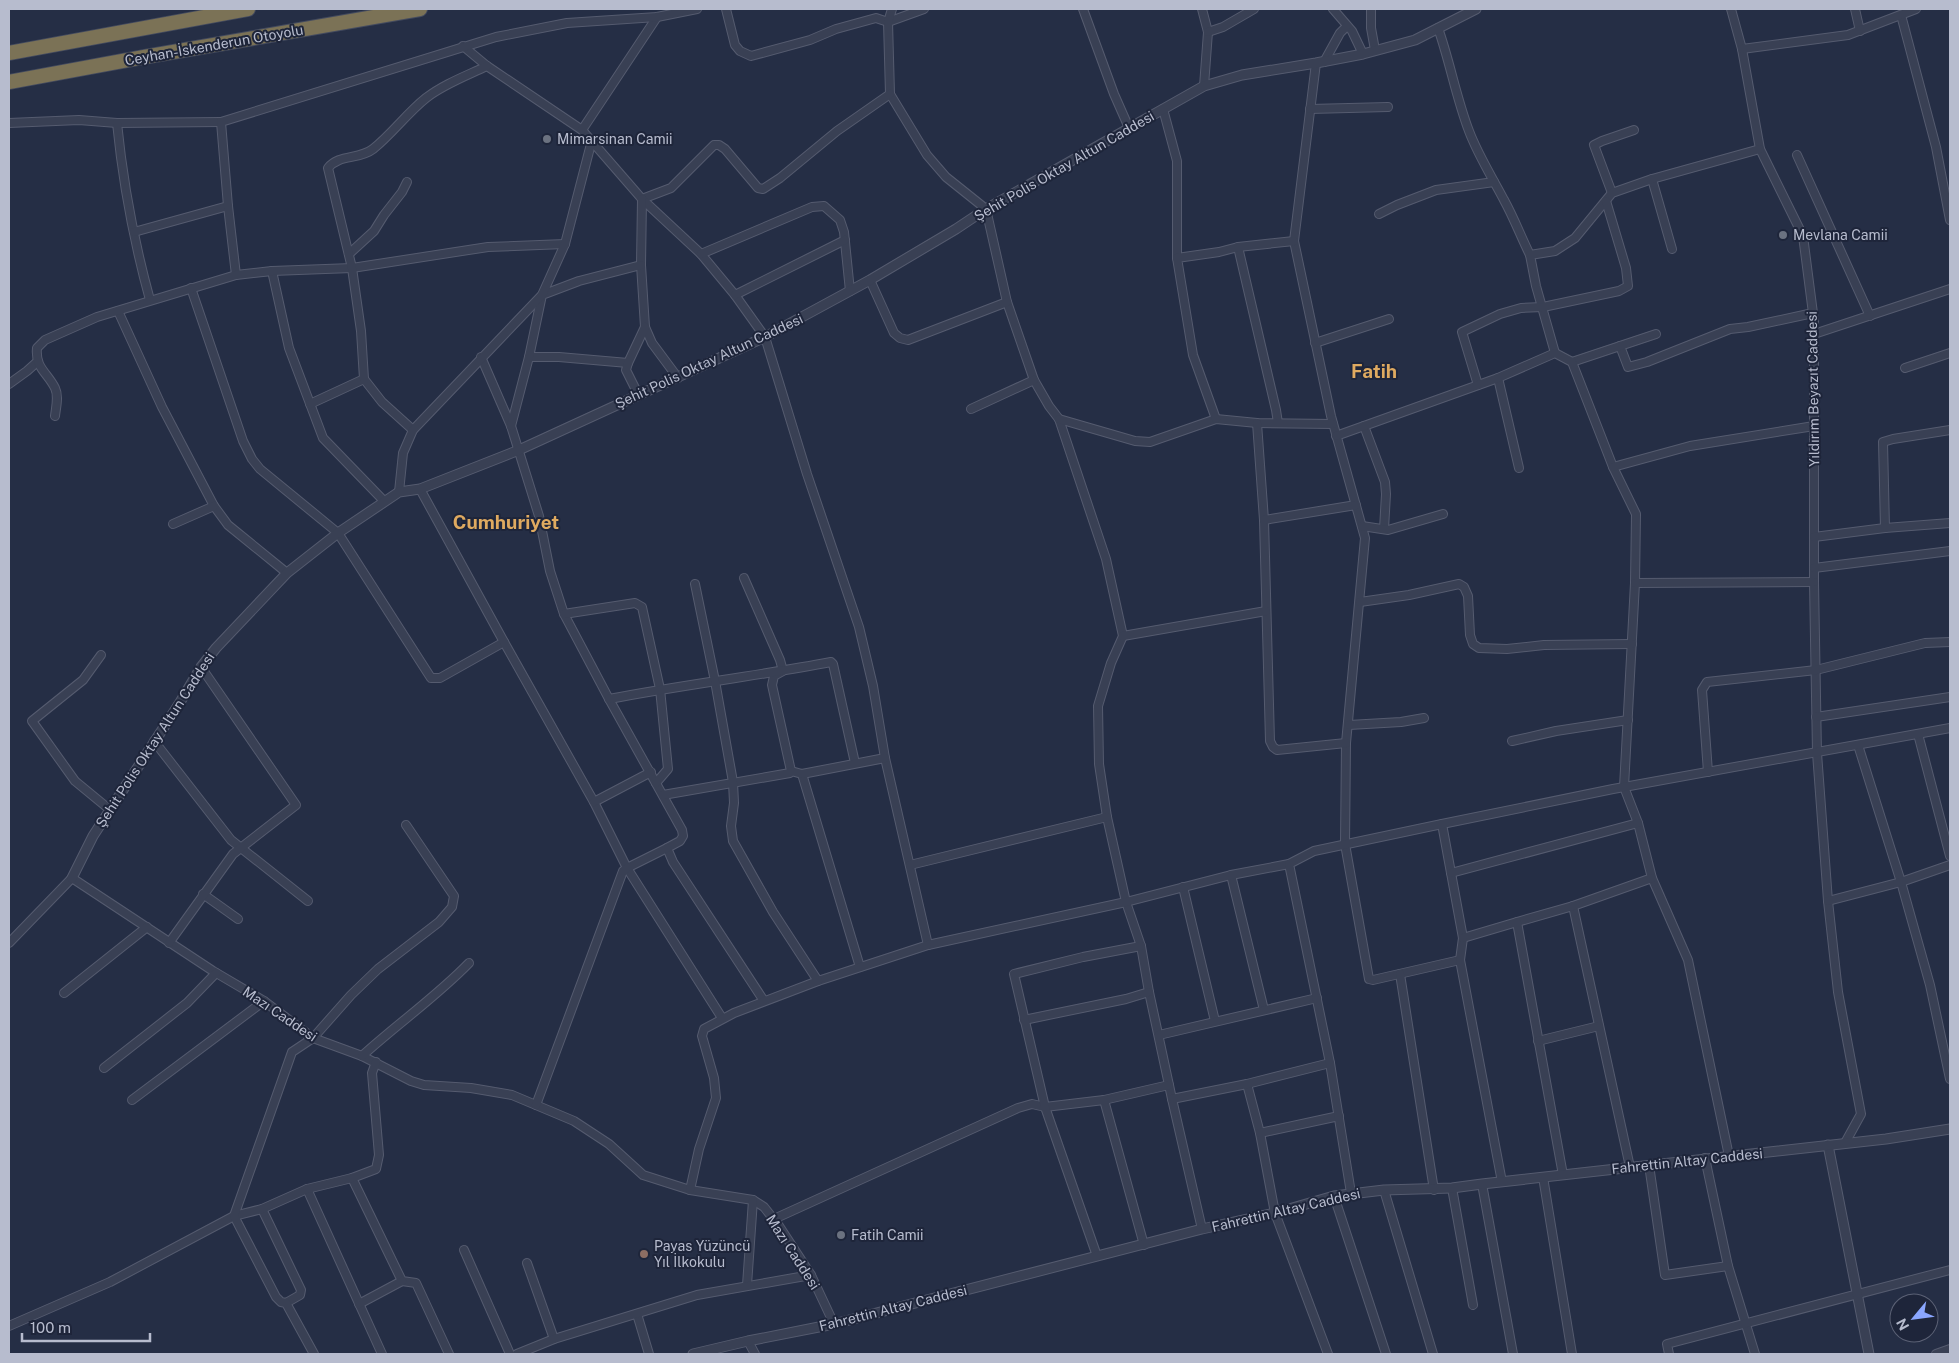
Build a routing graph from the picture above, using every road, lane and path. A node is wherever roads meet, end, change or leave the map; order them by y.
1 (248, 9) edge
2 (420, 9) edge
3 (697, 9) edge
4 (726, 9) edge
5 (892, 9) edge
6 (924, 9) edge
7 (1083, 9) edge
8 (1202, 9) edge
9 (1254, 9) edge
10 (1333, 9) edge
11 (1371, 9) edge
12 (1476, 9) edge
13 (1731, 9) edge
14 (1855, 9) edge
15 (1916, 9) edge
16 (1901, 15) junction
17 (657, 17) junction
18 (888, 22) junction
19 (1347, 26) junction
20 (1438, 28) junction
21 (1860, 31) junction
22 (1208, 32) junction
23 (463, 46) junction
24 (1742, 49) junction
25 (1375, 50) junction
26 (9, 53) edge
27 (1363, 54) junction
28 (1320, 62) junction
29 (486, 66) junction
30 (9, 82) edge
31 (1204, 86) junction
32 (890, 94) junction
33 (1388, 107) dead end
34 (1163, 109) junction
35 (1310, 109) junction
36 (221, 122) junction
37 (9, 123) edge
38 (117, 123) junction
39 (1129, 128) junction
40 (582, 130) junction
41 (1634, 130) dead end
42 (592, 140) junction
43 (1760, 150) junction
44 (1797, 155) dead end
45 (1652, 179) junction
46 (407, 182) dead end
47 (1494, 182) junction
48 (1612, 194) junction
49 (642, 199) junction
50 (1606, 201) junction
51 (228, 206) junction
52 (986, 209) junction
53 (1380, 214) dead end
54 (1950, 220) edge
55 (134, 232) junction
56 (845, 240) junction
57 (1294, 241) junction
58 (565, 244) junction
59 (1238, 247) junction
60 (1672, 249) dead end
61 (349, 254) junction
62 (701, 254) junction
63 (1530, 256) junction
64 (1177, 258) junction
65 (641, 265) junction
66 (352, 268) junction
67 (272, 271) junction
68 (236, 275) junction
69 (870, 280) junction
70 (191, 288) junction
71 (1950, 289) edge
72 (850, 291) junction
73 (542, 295) junction
74 (735, 295) junction
75 (150, 300) junction
76 (1007, 302) junction
77 (1543, 307) junction
78 (118, 311) junction
79 (1813, 313) junction
80 (1870, 316) junction
81 (1389, 319) dead end
82 (645, 327) junction
83 (1656, 334) dead end
84 (1814, 334) junction
85 (766, 337) junction
86 (1315, 343) junction
87 (1620, 346) junction
88 (1555, 353) junction
89 (1950, 353) edge
90 (529, 357) junction
91 (481, 358) junction
92 (36, 362) junction
93 (1572, 362) junction
94 (628, 363) junction
95 (1906, 368) dead end
96 (678, 378) junction
97 (1498, 378) junction
98 (364, 379) junction
99 (1034, 380) junction
100 (9, 384) edge
101 (1478, 385) junction
102 (638, 394) junction
103 (310, 404) junction
104 (970, 409) dead end
105 (55, 416) dead end
106 (1059, 419) junction
107 (1216, 419) junction
108 (1257, 423) junction
109 (1278, 423) junction
110 (1333, 424) junction
111 (512, 426) junction
112 (1364, 426) junction
113 (1814, 426) junction
114 (413, 430) junction
115 (1950, 430) edge
116 (1336, 436) junction
117 (519, 450) junction
118 (1613, 467) junction
119 (1519, 468) dead end
120 (420, 489) junction
121 (398, 492) junction
122 (384, 501) junction
123 (1356, 505) junction
124 (214, 506) junction
125 (1443, 514) dead end
126 (1264, 520) junction
127 (1950, 523) edge
128 (173, 524) dead end
129 (1362, 526) junction
130 (1885, 528) junction
131 (1384, 529) junction
132 (338, 533) junction
133 (1814, 538) junction
134 (1950, 551) edge
135 (1814, 568) junction
136 (287, 573) junction
137 (744, 578) dead end
138 (1814, 582) junction
139 (1635, 583) junction
140 (695, 584) dead end
141 (1360, 602) junction
142 (1266, 611) junction
143 (564, 614) junction
144 (1124, 636) junction
145 (504, 642) junction
146 (1950, 642) edge
147 (1632, 644) junction
148 (101, 655) dead end
149 (201, 667) junction
150 (1816, 670) junction
151 (783, 671) junction
152 (715, 681) junction
153 (660, 689) junction
154 (1950, 697) edge
155 (609, 699) junction
156 (1816, 717) junction
157 (1424, 718) dead end
158 (1628, 720) junction
159 (1349, 725) junction
160 (1950, 728) edge
161 (1918, 734) junction
162 (154, 741) junction
163 (1512, 741) dead end
164 (1346, 743) junction
165 (1858, 745) junction
166 (1817, 753) junction
167 (885, 758) junction
168 (855, 763) junction
169 (791, 771) junction
170 (651, 772) junction
171 (1708, 772) junction
172 (802, 774) junction
173 (733, 782) junction
174 (656, 783) junction
175 (1624, 787) junction
176 (663, 795) junction
177 (594, 802) junction
178 (109, 809) junction
179 (1107, 817) junction
180 (1638, 823) junction
181 (1442, 824) junction
182 (406, 825) dead end
183 (1345, 844) junction
184 (667, 848) junction
185 (240, 849) junction
186 (1950, 856) edge
187 (1289, 864) junction
188 (910, 865) junction
189 (1950, 865) edge
190 (627, 868) junction
191 (1451, 872) junction
192 (1231, 875) junction
193 (72, 878) junction
194 (1652, 878) junction
195 (1901, 882) junction
196 (1183, 888) junction
197 (203, 894) junction
198 (308, 901) dead end
199 (1828, 901) junction
200 (1126, 902) junction
201 (1573, 906) junction
202 (238, 919) dead end
203 (1516, 922) junction
204 (147, 927) junction
205 (1463, 938) junction
206 (9, 943) edge
207 (169, 943) junction
208 (928, 945) junction
209 (1141, 946) junction
210 (1460, 960) junction
211 (469, 963) dead end
212 (860, 967) junction
213 (216, 973) junction
214 (1400, 974) junction
215 (818, 981) junction
216 (1149, 992) junction
217 (64, 993) dead end
218 (1317, 998) junction
219 (264, 1001) junction
220 (764, 1001) junction
221 (1264, 1010) junction
222 (722, 1018) junction
223 (1024, 1020) junction
224 (1215, 1021) junction
225 (1599, 1026) junction
226 (1159, 1035) junction
227 (313, 1038) junction
228 (1538, 1041) junction
229 (362, 1056) junction
230 (376, 1062) junction
231 (1330, 1063) junction
232 (104, 1068) dead end
233 (1950, 1079) edge
234 (1247, 1084) junction
235 (1169, 1085) junction
236 (1172, 1099) junction
237 (132, 1100) dead end
238 (1104, 1100) junction
239 (536, 1105) junction
240 (1045, 1107) junction
241 (1339, 1116) junction
242 (1950, 1129) edge
243 (1260, 1133) junction
244 (1845, 1143) junction
245 (1828, 1145) junction
246 (1729, 1156) junction
247 (1705, 1158) junction
248 (1649, 1165) junction
249 (1630, 1167) junction
250 (1563, 1175) junction
251 (1543, 1177) junction
252 (352, 1178) junction
253 (1502, 1182) junction
254 (1482, 1184) junction
255 (1452, 1188) junction
256 (307, 1189) junction
257 (690, 1190) junction
258 (1384, 1190) junction
259 (1434, 1190) junction
260 (1352, 1193) junction
261 (1334, 1196) junction
262 (753, 1200) junction
263 (262, 1208) junction
264 (1275, 1213) junction
265 (234, 1216) junction
266 (774, 1220) junction
267 (1202, 1229) junction
268 (1144, 1245) junction
269 (464, 1250) dead end
270 (1097, 1256) junction
271 (527, 1263) dead end
272 (1728, 1266) junction
273 (1950, 1270) edge
274 (811, 1276) junction
275 (402, 1281) junction
276 (747, 1286) junction
277 (1856, 1293) junction
278 (286, 1303) junction
279 (359, 1304) junction
280 (1472, 1305) dead end
281 (637, 1314) junction
282 (1744, 1323) junction
283 (834, 1324) junction
284 (9, 1326) edge
285 (554, 1339) junction
286 (748, 1341) junction
287 (1950, 1350) edge
288 (314, 1354) edge
289 (382, 1354) edge
290 (449, 1354) edge
291 (510, 1354) edge
292 (517, 1354) edge
293 (649, 1354) edge
294 (696, 1354) edge
295 (755, 1354) edge
296 (1328, 1354) edge
297 (1386, 1354) edge
298 (1433, 1354) edge
299 (1513, 1354) edge
300 (1572, 1354) edge
301 (1669, 1354) edge
302 (1755, 1354) edge
303 (1869, 1354) edge
304 (1936, 1354) edge

1 - 26 highway
2 - 30 highway, Ceyhan-İskenderun Otoyolu
3 - 17 street
4 - 18 street
5 - 18 street
6 - 18 street
7 - 39 street
8 - 22 street
9 - 22 street
10 - 19 street
11 - 25 street
12 - 20 street, Şehit Polis Oktay Altun Caddesi
13 - 24 street, Yıldırım Beyazıt Caddesi
14 - 21 street
15 - 16 street
16 - 21 street
16 - 54 street
17 - 23 street
17 - 40 street
18 - 32 street
19 - 27 street
19 - 28 street
20 - 25 street, Şehit Polis Oktay Altun Caddesi
20 - 47 street
21 - 24 street
22 - 31 street
23 - 29 street
23 - 36 street
24 - 43 street, Yıldırım Beyazıt Caddesi
25 - 27 street, Şehit Polis Oktay Altun Caddesi
27 - 28 street, Şehit Polis Oktay Altun Caddesi
28 - 31 street, Şehit Polis Oktay Altun Caddesi
28 - 35 street
29 - 40 street
29 - 61 street
31 - 34 street, Şehit Polis Oktay Altun Caddesi
32 - 49 street
32 - 52 street
33 - 35 street
34 - 39 street, Şehit Polis Oktay Altun Caddesi
34 - 64 street
35 - 57 street
36 - 38 street
36 - 51 street
37 - 38 street
38 - 55 street
39 - 52 street, Şehit Polis Oktay Altun Caddesi
40 - 42 street
41 - 48 street
42 - 49 street
42 - 58 street
43 - 45 street
43 - 79 street, Yıldırım Beyazıt Caddesi
44 - 80 street
45 - 48 street
45 - 60 street
46 - 61 street
47 - 53 street
47 - 63 street
48 - 50 street
49 - 62 street
49 - 65 street
50 - 63 street
50 - 77 street
51 - 55 street
51 - 68 street
52 - 69 street, Şehit Polis Oktay Altun Caddesi
52 - 76 street
55 - 75 street
56 - 62 street
56 - 72 street
56 - 74 street
57 - 59 street
57 - 86 street
58 - 66 street
58 - 73 street
59 - 64 street
59 - 109 street
61 - 66 street
62 - 74 street
63 - 77 street
64 - 107 street
65 - 73 street
65 - 82 street
66 - 67 street
66 - 98 street
67 - 68 street
67 - 103 street
68 - 70 street
69 - 72 street, Şehit Polis Oktay Altun Caddesi
69 - 76 street
70 - 75 street
70 - 132 street
71 - 80 street
72 - 85 street, Şehit Polis Oktay Altun Caddesi
73 - 90 street
73 - 91 street
74 - 85 street
75 - 78 street
76 - 99 street
77 - 88 street
77 - 101 street
78 - 92 street
78 - 124 street
79 - 84 street, Yıldırım Beyazıt Caddesi
79 - 87 street
80 - 84 street
81 - 86 street
82 - 94 street
82 - 96 street
83 - 87 street
84 - 113 street, Yıldırım Beyazıt Caddesi
85 - 96 street, Şehit Polis Oktay Altun Caddesi
85 - 167 street
86 - 110 street
87 - 93 street
88 - 93 street
88 - 97 street
89 - 95 street
90 - 94 street
90 - 111 street
91 - 111 street
91 - 114 street
92 - 100 street
92 - 105 street
93 - 118 street
94 - 102 street
96 - 102 street, Şehit Polis Oktay Altun Caddesi
97 - 101 street
97 - 119 street
98 - 103 street
98 - 114 street
99 - 104 street
99 - 106 street
101 - 112 street
102 - 117 street, Şehit Polis Oktay Altun Caddesi
103 - 122 street
106 - 107 street
106 - 144 street
107 - 108 street
108 - 109 street
108 - 126 street
109 - 110 street
110 - 116 street
111 - 117 street
112 - 116 street
112 - 131 street
113 - 118 street
113 - 133 street, Yıldırım Beyazıt Caddesi
114 - 121 street
115 - 130 street
116 - 123 street
117 - 120 street, Şehit Polis Oktay Altun Caddesi
117 - 143 street
118 - 139 street
120 - 121 street, Şehit Polis Oktay Altun Caddesi
120 - 145 street
121 - 122 street, Şehit Polis Oktay Altun Caddesi
122 - 132 street, Şehit Polis Oktay Altun Caddesi
123 - 126 street
123 - 129 street
124 - 128 street
124 - 136 street
125 - 131 street
126 - 142 street
127 - 130 street
129 - 131 street
129 - 141 street
130 - 133 street
132 - 136 street, Şehit Polis Oktay Altun Caddesi
132 - 145 street
133 - 135 street, Yıldırım Beyazıt Caddesi
134 - 135 street
135 - 138 street, Yıldırım Beyazıt Caddesi
136 - 149 street, Şehit Polis Oktay Altun Caddesi
137 - 151 street
138 - 139 street
138 - 150 street, Yıldırım Beyazıt Caddesi
139 - 147 street
140 - 152 street
141 - 147 street
141 - 159 street
142 - 144 street
142 - 164 street
143 - 153 street
143 - 155 street
144 - 179 street
145 - 177 street
146 - 150 street
147 - 158 street
148 - 178 street
149 - 162 street, Şehit Polis Oktay Altun Caddesi
149 - 185 street
150 - 156 street, Yıldırım Beyazıt Caddesi
150 - 171 street
151 - 152 street
151 - 168 street
151 - 169 street
152 - 153 street
152 - 173 street
153 - 155 street
153 - 174 street
154 - 156 street
155 - 170 street
156 - 166 street, Yıldırım Beyazıt Caddesi
157 - 159 street
158 - 163 street
158 - 175 street
159 - 164 street
160 - 161 street
161 - 165 street
161 - 186 street
162 - 178 street, Şehit Polis Oktay Altun Caddesi
162 - 185 street
164 - 183 street
165 - 166 street
165 - 195 street
166 - 171 street
166 - 199 street, Yıldırım Beyazıt Caddesi
167 - 168 street
167 - 188 street
168 - 172 street
169 - 172 street
169 - 173 street
170 - 174 street
170 - 177 street
171 - 175 street
172 - 212 street
173 - 176 street
173 - 215 street
174 - 176 street
175 - 180 street
175 - 181 street
176 - 184 street
177 - 190 street
178 - 193 street, Şehit Polis Oktay Altun Caddesi
179 - 188 street
179 - 200 street
180 - 191 street
180 - 194 street
181 - 183 street
181 - 191 street
182 - 227 street
183 - 187 street
183 - 214 street
184 - 190 street
184 - 220 street
185 - 197 street
185 - 198 street
187 - 192 street
187 - 218 street
188 - 208 street
189 - 195 street
190 - 222 street
190 - 239 street
191 - 205 street
192 - 196 street
192 - 221 street
193 - 204 street, Mazı Caddesi
193 - 206 street
194 - 201 street
194 - 246 street
195 - 199 street
195 - 233 street
196 - 200 street
196 - 224 street
197 - 202 street
197 - 207 street
199 - 244 street, Yıldırım Beyazıt Caddesi
200 - 208 street
200 - 209 street
201 - 203 street
201 - 225 street
203 - 205 street
203 - 228 street
204 - 207 street, Mazı Caddesi
204 - 217 street
205 - 210 street
207 - 213 street, Mazı Caddesi
208 - 212 street
209 - 216 street
209 - 223 street
210 - 214 street
210 - 253 street
211 - 229 street
212 - 215 street
213 - 219 street, Mazı Caddesi
213 - 232 street
214 - 259 street
215 - 220 street
216 - 223 street
216 - 226 street
218 - 221 street
218 - 231 street
219 - 227 street, Mazı Caddesi
219 - 237 street
220 - 222 street
221 - 224 street
222 - 257 street
223 - 240 street
224 - 226 street
225 - 228 street
225 - 249 street
226 - 235 street
227 - 229 street, Mazı Caddesi
227 - 265 street
228 - 250 street
229 - 230 street, Mazı Caddesi
230 - 239 street, Mazı Caddesi
230 - 252 street
231 - 234 street
231 - 241 street
234 - 236 street
234 - 243 street
235 - 236 street
235 - 238 street
236 - 267 street
238 - 240 street
238 - 268 street
239 - 257 street, Mazı Caddesi
240 - 266 street
240 - 270 street
241 - 243 street
241 - 260 street
242 - 244 street, Fahrettin Altay Caddesi
243 - 264 street
244 - 245 street, Fahrettin Altay Caddesi
245 - 246 street, Fahrettin Altay Caddesi
245 - 277 street
246 - 247 street, Fahrettin Altay Caddesi
247 - 248 street, Fahrettin Altay Caddesi
247 - 272 street
248 - 249 street, Fahrettin Altay Caddesi
248 - 272 street
249 - 250 street, Fahrettin Altay Caddesi
250 - 251 street, Fahrettin Altay Caddesi
251 - 253 street, Fahrettin Altay Caddesi
251 - 300 street
252 - 256 street
252 - 275 street
253 - 254 street, Fahrettin Altay Caddesi
254 - 255 street, Fahrettin Altay Caddesi
254 - 299 street
255 - 259 street, Fahrettin Altay Caddesi
255 - 280 street
256 - 263 street
256 - 279 street
257 - 262 street, Mazı Caddesi
258 - 259 street, Fahrettin Altay Caddesi
258 - 260 street, Fahrettin Altay Caddesi
258 - 298 street
260 - 261 street, Fahrettin Altay Caddesi
261 - 264 street, Fahrettin Altay Caddesi
261 - 297 street
262 - 266 street, Mazı Caddesi
262 - 276 street
263 - 265 street
263 - 278 street
264 - 267 street, Fahrettin Altay Caddesi
264 - 296 street
265 - 278 street
265 - 284 street
266 - 274 street, Mazı Caddesi
267 - 268 street, Fahrettin Altay Caddesi
268 - 270 street, Fahrettin Altay Caddesi
269 - 291 street
270 - 283 street, Fahrettin Altay Caddesi
271 - 285 street
272 - 282 street
273 - 277 street
274 - 276 street
274 - 283 street, Mazı Caddesi
275 - 279 street
275 - 290 street
276 - 281 street
277 - 282 street
277 - 303 street
278 - 288 street
279 - 289 street
281 - 285 street
281 - 293 street
282 - 301 street
282 - 302 street
283 - 286 street, Fahrettin Altay Caddesi
285 - 292 street
286 - 294 street, Fahrettin Altay Caddesi
286 - 295 street
287 - 304 street

